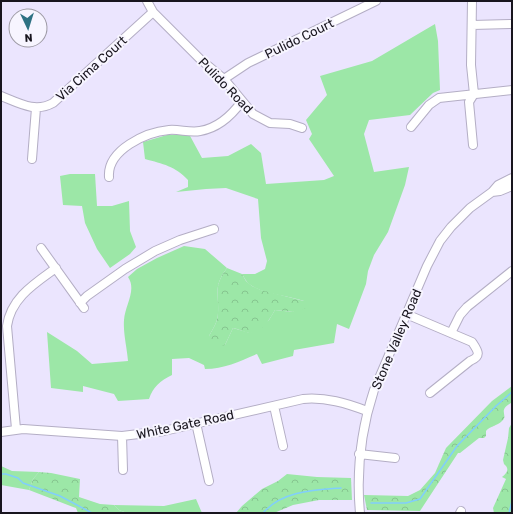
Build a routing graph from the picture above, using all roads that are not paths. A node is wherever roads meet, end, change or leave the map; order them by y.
1 (148, 1) edge
2 (376, 1) edge
3 (472, 1) edge
4 (153, 12) junction
5 (512, 24) edge
6 (472, 25) junction
7 (224, 79) junction
8 (512, 90) edge
9 (474, 94) junction
10 (1, 96) edge
11 (242, 101) junction
12 (36, 108) junction
13 (411, 127) dead end
14 (302, 128) dead end
15 (473, 145) dead end
16 (32, 158) dead end
17 (110, 177) dead end
18 (512, 178) edge
19 (512, 186) edge
20 (492, 192) junction
21 (214, 229) dead end
22 (41, 248) dead end
23 (56, 268) junction
24 (512, 271) edge
25 (406, 314) junction
26 (451, 333) junction
27 (430, 393) dead end
28 (274, 406) junction
29 (367, 411) junction
30 (196, 423) junction
31 (16, 429) junction
32 (1, 432) edge
33 (122, 436) junction
34 (283, 446) dead end
35 (359, 454) junction
36 (395, 458) dead end
37 (123, 470) dead end
38 (209, 481) dead end
39 (360, 513) edge

1 - 4 street, Pulido Road
2 - 7 street, Pulido Court
3 - 6 street
4 - 7 street, Pulido Road
4 - 12 street, Via Cima Court
5 - 6 street
6 - 9 street
7 - 11 street, Pulido Road
8 - 9 street
9 - 13 street
9 - 15 street
10 - 12 street
11 - 14 street, Pulido Road
11 - 17 street
12 - 16 street
18 - 20 street, Stone Valley Road
19 - 20 street, Stone Valley Road
20 - 25 street, Stone Valley Road
21 - 23 street
22 - 23 street
23 - 31 street
24 - 26 street
25 - 26 street
25 - 29 street, Stone Valley Road
26 - 27 street
28 - 29 street, White Gate Road
28 - 30 street, White Gate Road
28 - 34 street
29 - 35 street, Stone Valley Road
30 - 33 street, White Gate Road
30 - 38 street
31 - 32 street, White Gate Road
31 - 33 street, White Gate Road
33 - 37 street
35 - 36 street
35 - 39 street, Stone Valley Road

